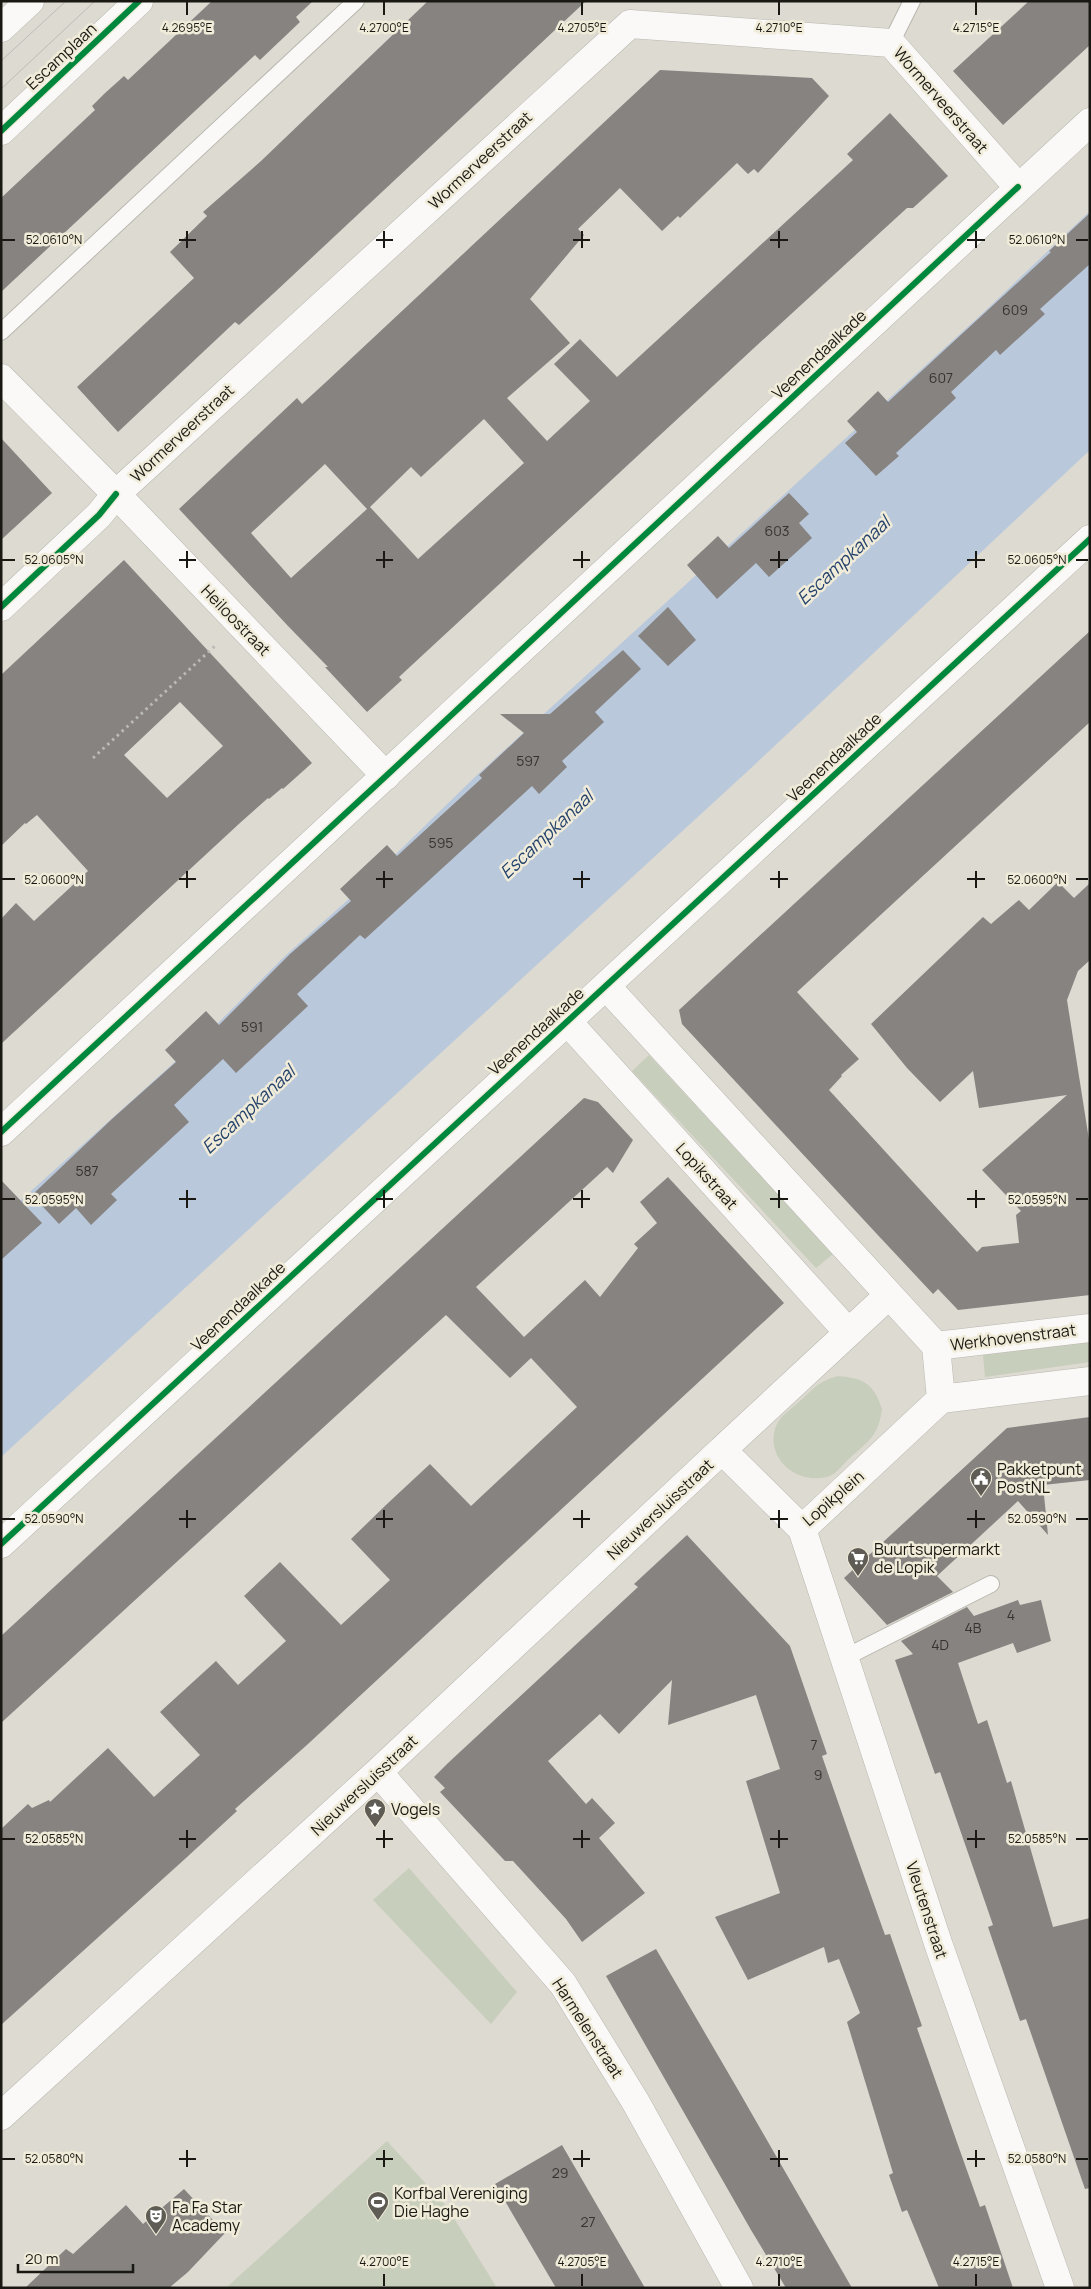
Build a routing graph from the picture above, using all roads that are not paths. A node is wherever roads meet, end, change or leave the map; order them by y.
1 (30, 1) edge
2 (139, 1) edge
3 (356, 1) edge
4 (912, 1) edge
5 (1, 28) edge
6 (891, 43) junction
7 (1090, 122) edge
8 (1, 130) edge
9 (1018, 187) junction
10 (1, 332) edge
11 (1, 378) edge
12 (116, 494) junction
13 (1090, 539) edge
14 (1, 607) edge
15 (386, 776) junction
16 (606, 986) junction
17 (567, 1021) junction
18 (1, 1132) edge
19 (889, 1294) junction
20 (1090, 1328) edge
21 (848, 1332) junction
22 (936, 1346) junction
23 (1090, 1382) edge
24 (941, 1399) junction
25 (722, 1450) junction
26 (802, 1529) junction
27 (1, 1544) edge
28 (991, 1584) dead end
29 (844, 1658) junction
30 (378, 1772) junction
31 (3, 2110) edge
32 (739, 2288) edge
33 (1060, 2288) edge

1 - 5 street
2 - 8 street, Escamplaan
3 - 10 lane
4 - 6 lane
6 - 9 street, Wormerveerstraat
6 - 12 street, Wormerveerstraat
7 - 9 street, Veenendaalkade
9 - 15 street, Veenendaalkade
11 - 12 street, Heiloostraat
12 - 14 street, Wormerveerstraat
12 - 15 street, Heiloostraat
13 - 16 street, Veenendaalkade
15 - 18 street, Veenendaalkade
16 - 17 street, Veenendaalkade
16 - 19 street
17 - 21 street, Lopikstraat
17 - 27 street, Veenendaalkade
19 - 21 street
19 - 22 street
20 - 22 street, Werkhovenstraat
21 - 25 street
22 - 24 street
23 - 24 street
24 - 26 street, Lopikplein
25 - 26 street, Lopikplein
25 - 30 street, Nieuwersluisstraat
26 - 29 street, Vleutenstraat
28 - 29 lane
29 - 33 street, Vleutenstraat
30 - 31 street, Nieuwersluisstraat
30 - 32 street, Harmelenstraat

